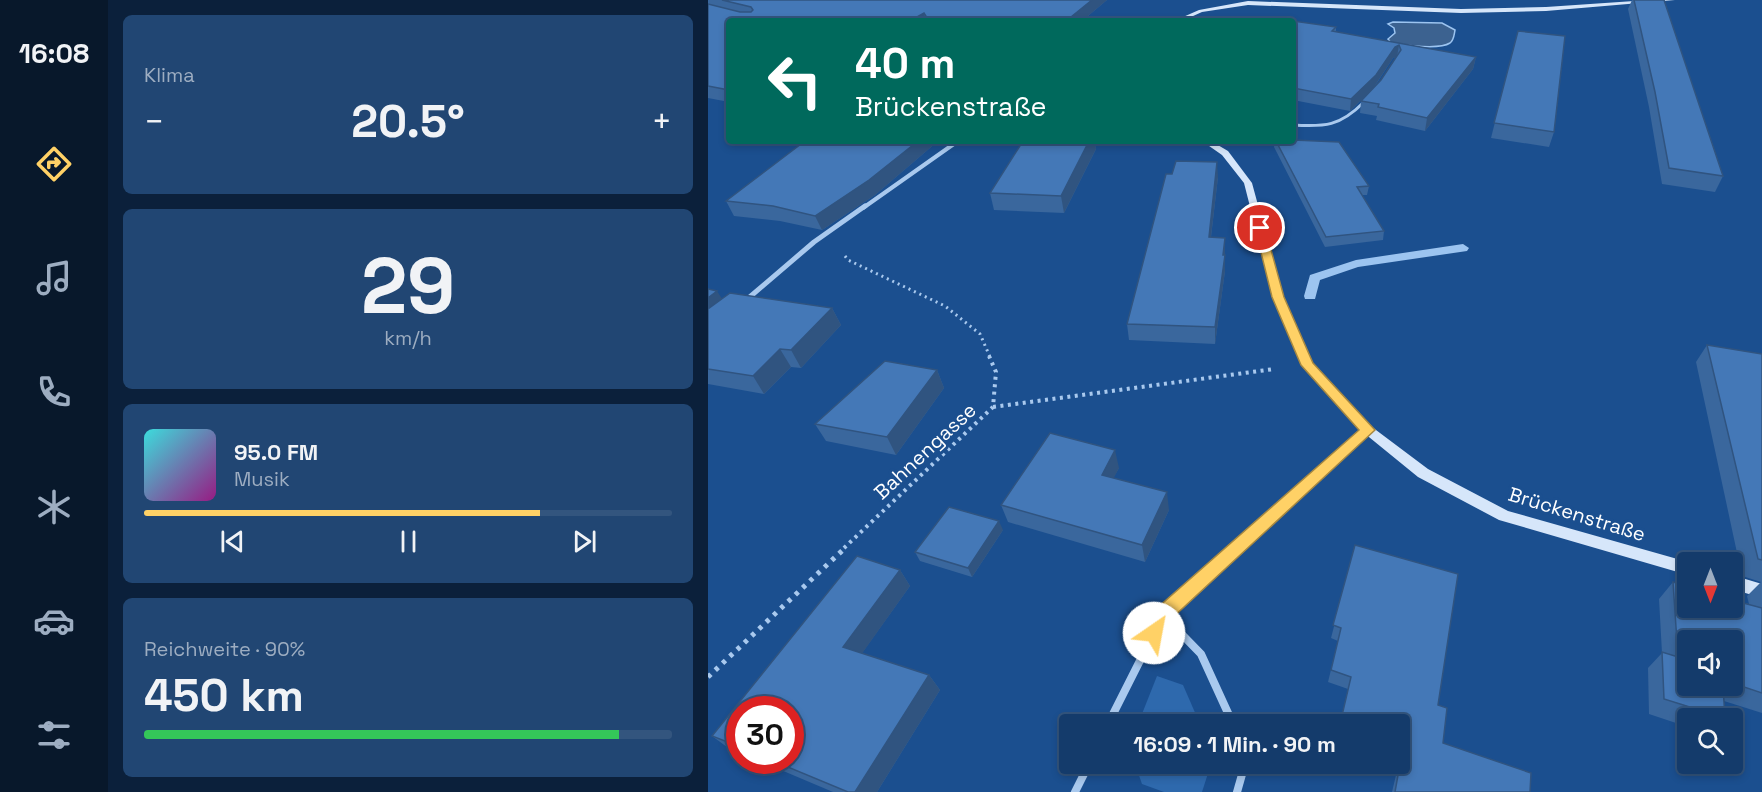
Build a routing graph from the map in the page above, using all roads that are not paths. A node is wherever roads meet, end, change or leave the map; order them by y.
1 (1672, 0) edge
2 (1226, 2) edge
3 (1184, 18) edge
4 (1364, 102) edge
5 (1296, 125) edge
6 (954, 144) edge
7 (1211, 144) edge
8 (735, 309) edge
9 (1368, 430) junction
10 (1677, 566) edge
11 (1743, 585) edge
12 (1762, 591) edge
13 (1163, 615) junction
14 (1113, 714) edge
15 (1228, 714) edge
16 (1084, 774) edge
17 (1242, 774) edge
18 (1075, 792) edge
19 (1237, 792) edge

1 - 2 main road
2 - 3 main road
4 - 5 lane
6 - 8 street
7 - 9 main road, Brückenstraße
9 - 10 main road, Brückenstraße
9 - 13 street
11 - 12 main road
13 - 14 street
13 - 15 street
16 - 18 street
17 - 19 street

